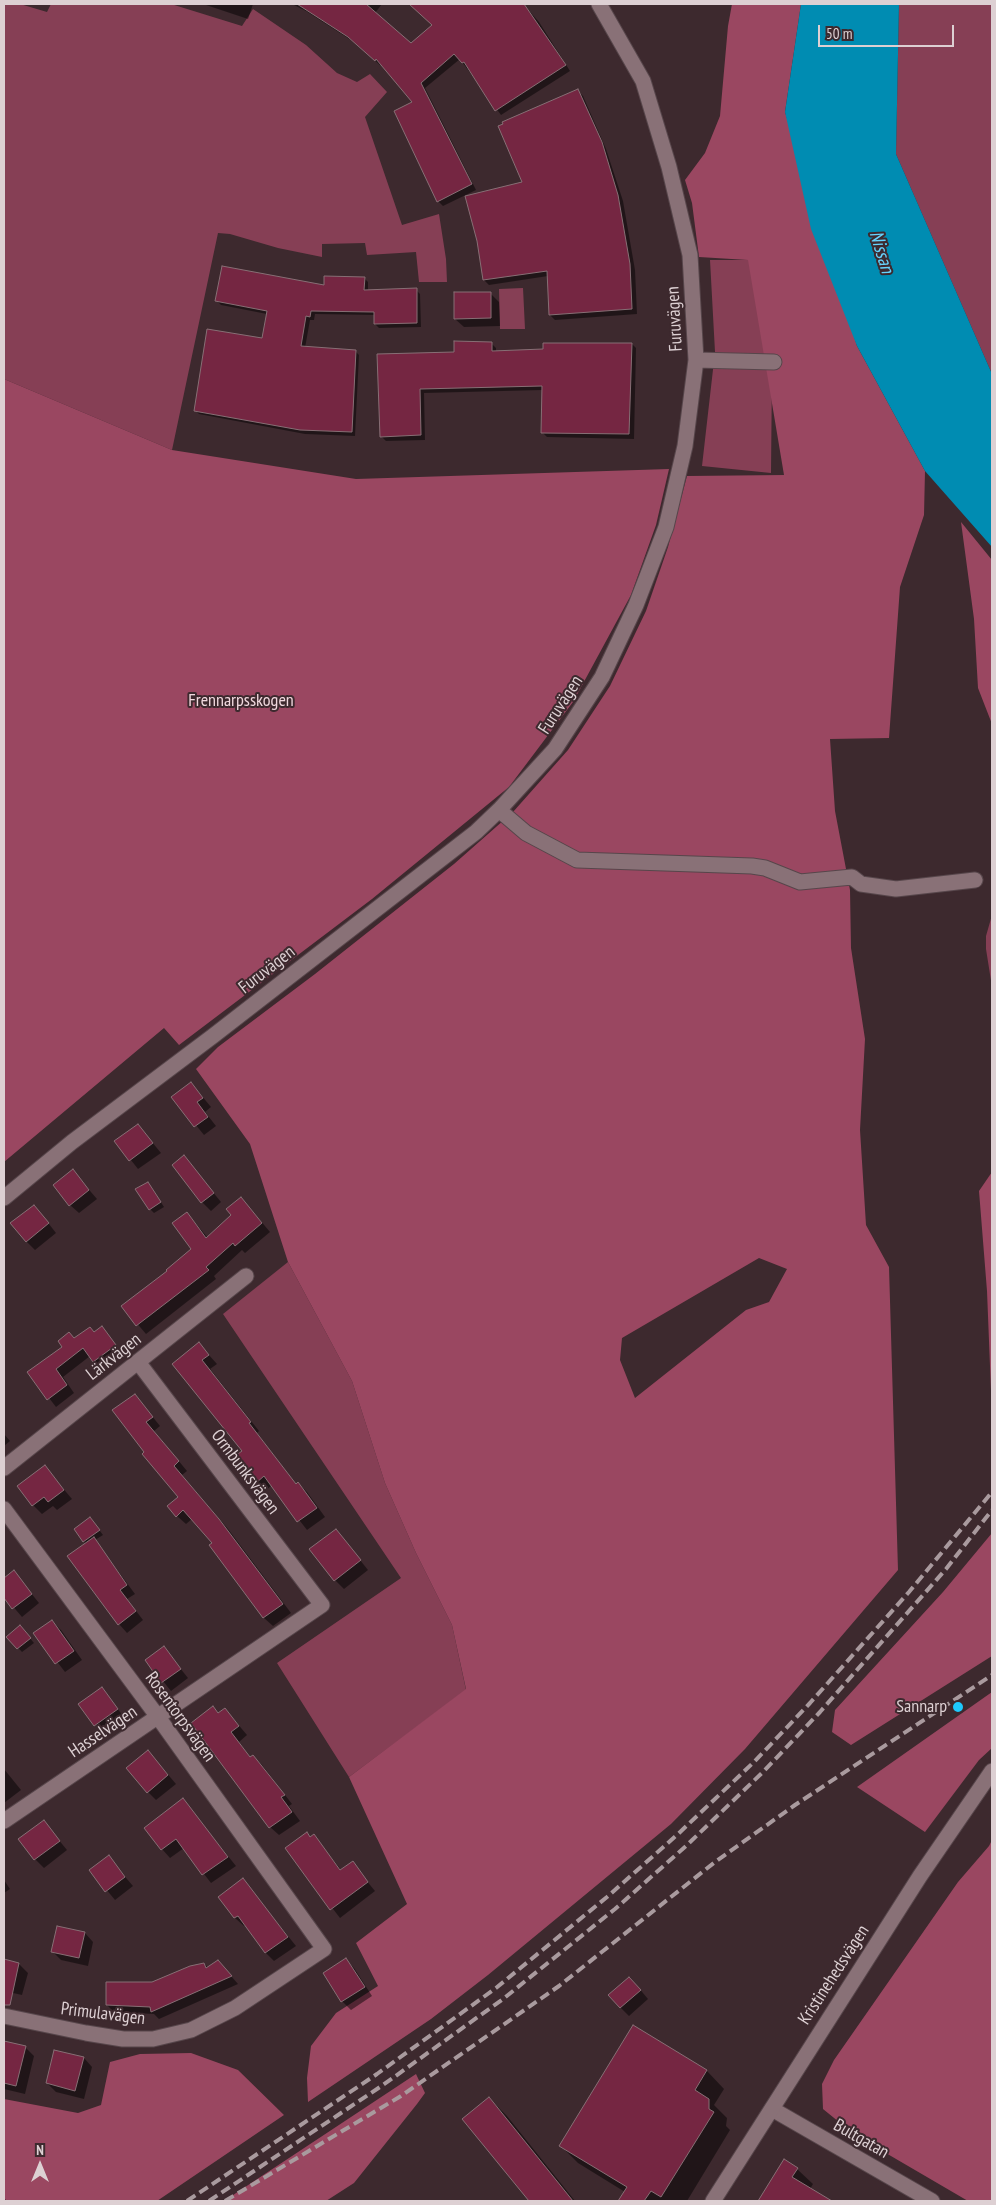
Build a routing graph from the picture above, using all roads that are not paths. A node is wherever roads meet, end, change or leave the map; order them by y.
1 (599, 4) edge
2 (696, 360) junction
3 (774, 362) dead end
4 (500, 810) junction
5 (975, 880) dead end
6 (4, 1198) edge
7 (246, 1276) dead end
8 (138, 1362) junction
9 (4, 1468) edge
10 (4, 1509) edge
11 (322, 1606) joint
12 (158, 1717) junction
13 (992, 1771) edge
14 (4, 1821) edge
15 (324, 1949) joint
16 (4, 2016) edge
17 (772, 2109) junction
18 (713, 2201) edge
19 (932, 2201) edge

1 - 2 street, Furuvägen
2 - 3 street
2 - 4 street, Furuvägen
4 - 5 street
4 - 6 street, Furuvägen
7 - 8 street, Lärkvägen
8 - 9 street, Lärkvägen
8 - 11 street, Ormbunksvägen
10 - 12 street, Rosentorpsvägen
11 - 12 street, Hasselvägen
12 - 14 street, Hasselvägen
12 - 15 street, Rosentorpsvägen
13 - 17 street, Kristinehedsvägen
15 - 16 street, Primulavägen
17 - 18 street, Kristinehedsvägen
17 - 19 street, Bultgatan

